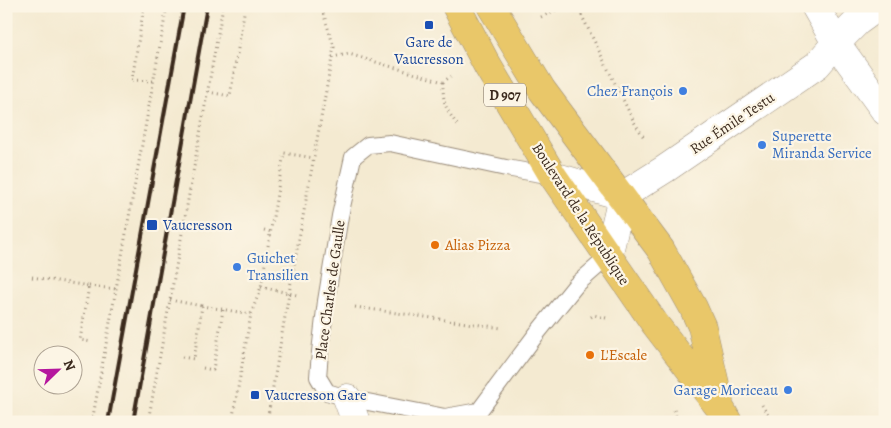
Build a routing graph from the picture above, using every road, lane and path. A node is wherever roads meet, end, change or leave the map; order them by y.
1 (144, 6) edge
2 (167, 6) edge
3 (223, 6) edge
4 (321, 6) edge
5 (456, 6) edge
6 (491, 6) edge
7 (565, 6) edge
8 (577, 6) edge
9 (815, 6) edge
10 (879, 6) edge
11 (244, 13) dead end
12 (541, 16) dead end
13 (836, 43) junction
14 (332, 57) junction
15 (451, 76) dead end
16 (153, 81) junction
17 (443, 82) junction
18 (208, 92) junction
19 (885, 111) edge
20 (460, 129) dead end
21 (314, 158) junction
22 (665, 169) junction
23 (553, 176) junction
24 (622, 196) junction
25 (264, 230) dead end
26 (271, 232) junction
27 (608, 257) junction
28 (260, 258) dead end
29 (266, 259) junction
30 (32, 277) dead end
31 (89, 286) junction
32 (261, 287) junction
33 (116, 289) junction
34 (289, 294) junction
35 (170, 300) junction
36 (326, 302) junction
37 (202, 306) junction
38 (223, 310) junction
39 (251, 314) junction
40 (608, 318) dead end
41 (538, 332) junction
42 (91, 342) dead end
43 (182, 356) dead end
44 (203, 368) dead end
45 (352, 410) edge
46 (725, 416) edge
47 (92, 422) edge
48 (148, 422) edge
49 (232, 422) edge
50 (268, 422) edge

1 - 16 path
2 - 16 path
3 - 18 path
4 - 14 path
5 - 23 main road, Boulevard de la République / D 907
6 - 24 main road, Boulevard de la République / D 907
7 - 12 path
8 - 22 path
9 - 13 street
10 - 13 street, Rue Émile Testu
11 - 18 path
13 - 19 street
13 - 22 street, Rue Émile Testu
14 - 17 path
14 - 21 path
15 - 17 path
16 - 33 path
17 - 20 path
18 - 35 path
21 - 26 path
21 - 34 path
22 - 24 street, Rue Émile Testu
23 - 24 street
23 - 27 main road, Boulevard de la République / D 907
23 - 36 lane, Place Charles de Gaulle
24 - 27 street
24 - 46 main road, Boulevard de la République / D 907
25 - 26 path
26 - 29 path
27 - 41 lane, Place Charles de Gaulle
27 - 46 main road, Boulevard de la République / D 907
28 - 29 path
29 - 32 path
30 - 31 path
31 - 33 path
31 - 42 path
32 - 34 path
32 - 39 path
33 - 47 path
34 - 36 path
34 - 50 path
35 - 37 path
35 - 48 path
36 - 41 path
36 - 45 lane, Place Charles de Gaulle
37 - 38 path
37 - 43 path
38 - 39 path
38 - 44 path
39 - 49 path
40 - 41 path
41 - 45 lane, Place Charles de Gaulle

